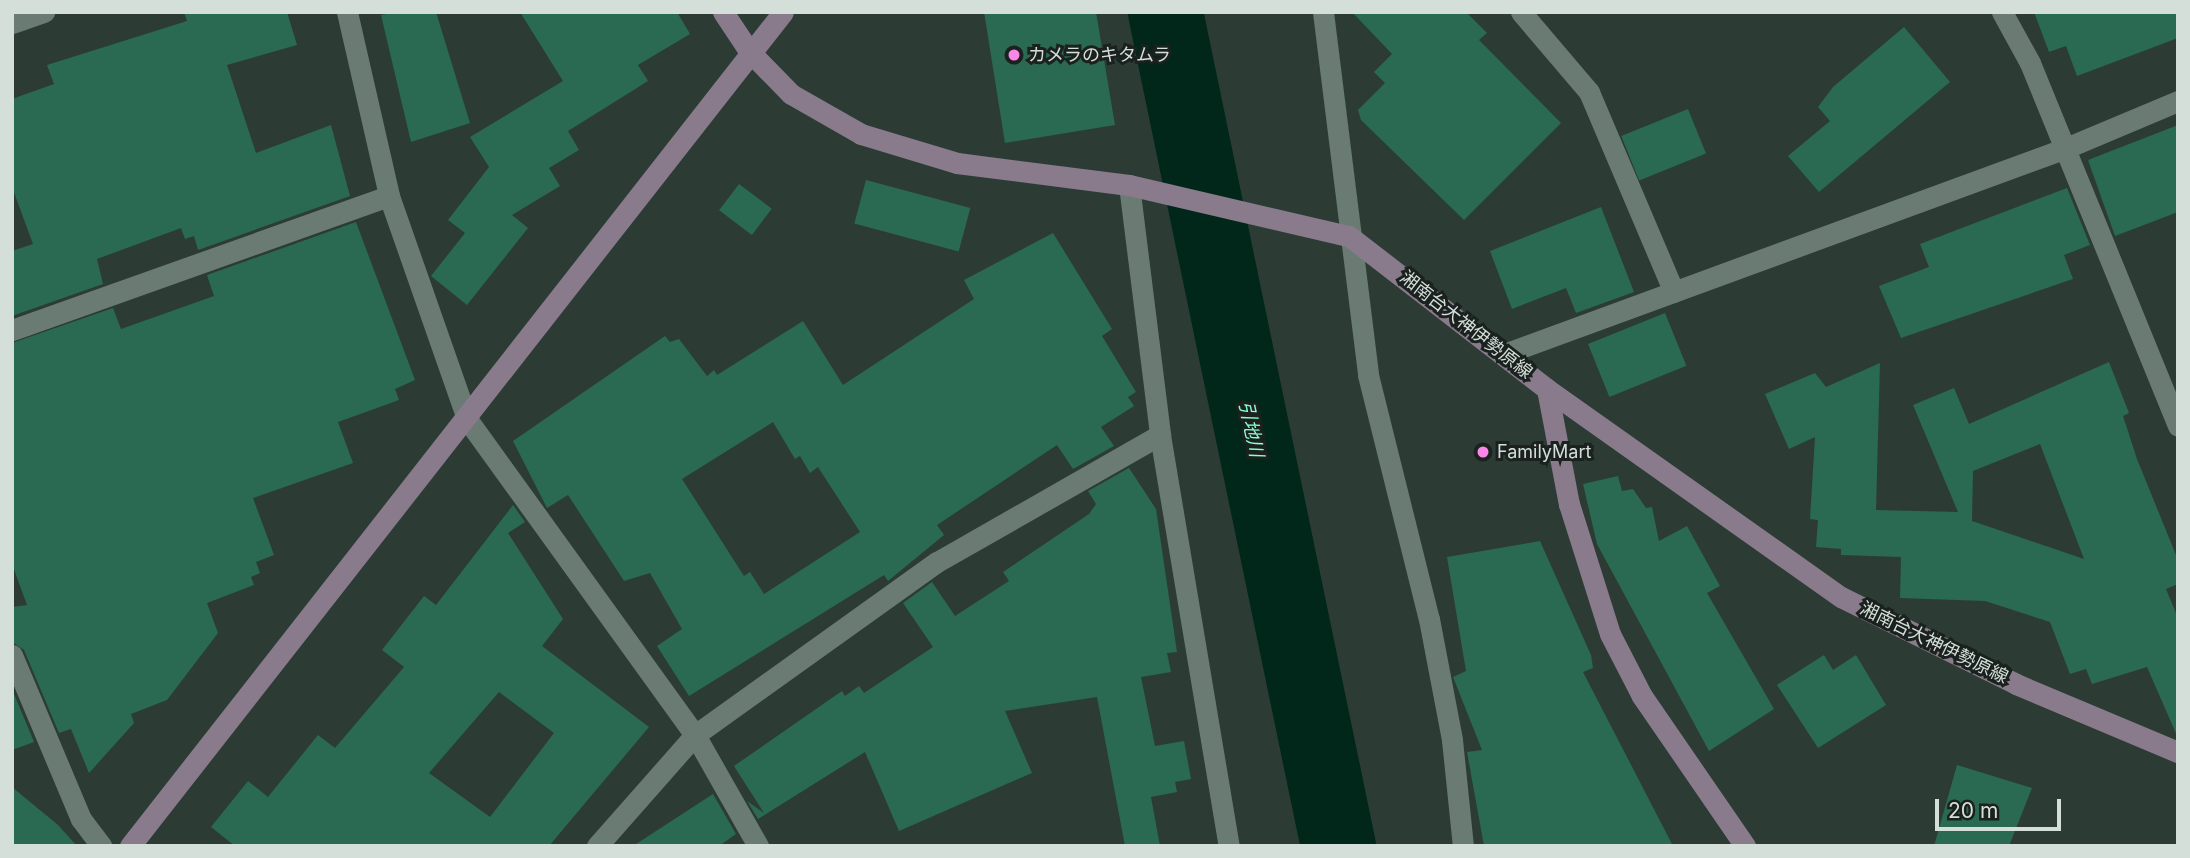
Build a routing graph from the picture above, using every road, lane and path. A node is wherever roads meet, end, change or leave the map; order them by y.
1 (44, 12) edge
2 (347, 12) edge
3 (723, 12) edge
4 (783, 12) edge
5 (1323, 12) edge
6 (1521, 12) edge
7 (2002, 12) edge
8 (12, 23) edge
9 (749, 51) junction
10 (2178, 101) edge
11 (2066, 148) junction
12 (1137, 187) junction
13 (388, 196) junction
14 (1349, 236) junction
15 (1674, 292) junction
16 (12, 330) edge
17 (1504, 354) junction
18 (1547, 389) junction
19 (467, 419) junction
20 (2178, 426) edge
21 (1160, 435) junction
22 (12, 655) edge
23 (695, 736) junction
24 (2178, 752) edge
25 (101, 846) edge
26 (130, 846) edge
27 (597, 846) edge
28 (758, 846) edge
29 (1229, 846) edge
30 (1463, 846) edge
31 (1745, 846) edge

1 - 8 street
2 - 13 street
3 - 9 main road, 湘南台大神伊勢原線
4 - 9 main road
5 - 14 street
6 - 15 street
7 - 11 street
9 - 12 main road, 湘南台大神伊勢原線
9 - 19 main road
10 - 11 street
11 - 15 street
11 - 20 street
12 - 14 main road, 湘南台大神伊勢原線
12 - 21 street
13 - 16 street
13 - 19 street
14 - 17 main road, 湘南台大神伊勢原線
14 - 30 street
15 - 17 street
17 - 18 main road, 湘南台大神伊勢原線
18 - 24 main road, 湘南台大神伊勢原線
18 - 31 main road
19 - 23 street
19 - 26 main road
21 - 23 street
21 - 29 street
22 - 25 street
23 - 27 street
23 - 28 street

